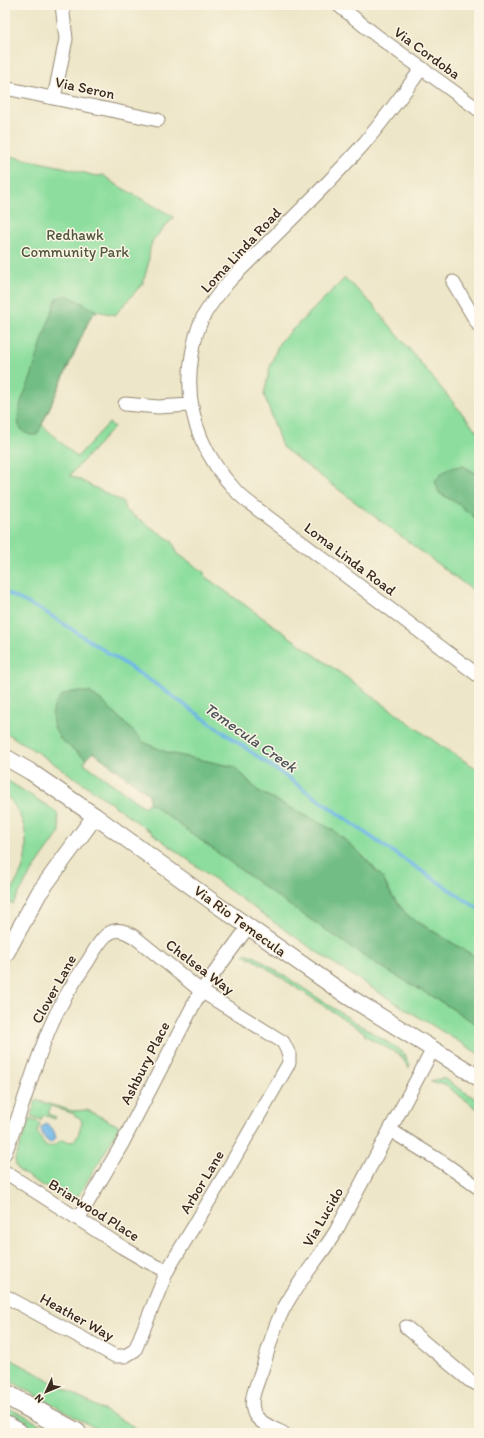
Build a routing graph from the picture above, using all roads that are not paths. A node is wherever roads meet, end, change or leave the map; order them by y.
1 (62, 5) edge
2 (338, 5) edge
3 (422, 68) junction
4 (5, 88) edge
5 (54, 98) junction
6 (479, 110) edge
7 (158, 120) dead end
8 (453, 282) dead end
9 (479, 326) edge
10 (125, 404) dead end
11 (190, 405) junction
12 (479, 676) edge
13 (5, 757) edge
14 (95, 816) junction
15 (248, 927) junction
16 (106, 934) joint
17 (5, 955) edge
18 (200, 991) junction
19 (274, 1036) joint
20 (433, 1049) junction
21 (479, 1078) edge
22 (390, 1130) junction
23 (5, 1153) edge
24 (5, 1172) edge
25 (479, 1188) edge
26 (78, 1219) junction
27 (167, 1271) junction
28 (5, 1296) edge
29 (406, 1327) dead end
30 (135, 1350) joint
31 (479, 1385) edge
32 (5, 1394) edge
33 (5, 1426) edge
34 (18, 1433) edge
35 (76, 1433) edge
36 (283, 1433) edge

1 - 5 street
2 - 3 street, Via Cordoba
3 - 6 street, Via Cordoba
3 - 11 street, Loma Linda Road
4 - 5 street, Via Seron
5 - 7 street, Via Seron
8 - 9 street
10 - 11 street
11 - 12 street, Loma Linda Road
13 - 14 street, Via Rio Temecula
14 - 15 street, Via Rio Temecula
14 - 17 street
15 - 18 street, Ashbury Place
15 - 20 street, Via Rio Temecula
16 - 18 street, Chelsea Way
16 - 23 street, Clover Lane
18 - 19 street, Chelsea Way
18 - 26 street, Ashbury Place
19 - 27 street, Arbor Lane
20 - 21 street, Via Rio Temecula
20 - 22 street, Via Lucido
22 - 25 street
22 - 36 street, Via Lucido
24 - 26 street, Briarwood Place
26 - 27 street, Briarwood Place
27 - 30 street, Arbor Lane
28 - 30 street, Heather Way
29 - 31 street
32 - 35 main road
33 - 34 main road

